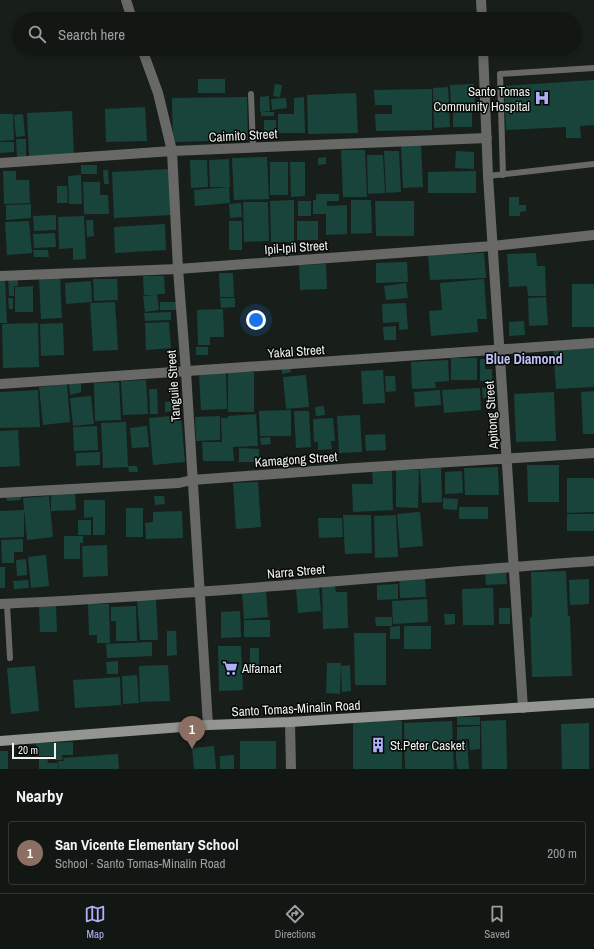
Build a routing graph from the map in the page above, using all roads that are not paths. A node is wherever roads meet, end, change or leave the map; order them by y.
1 (126, 0) edge
2 (481, 0) edge
3 (130, 12) edge
4 (482, 12) edge
5 (145, 56) edge
6 (483, 56) edge
7 (594, 68) edge
8 (251, 94) dead end
9 (487, 138) junction
10 (253, 148) junction
11 (172, 151) junction
12 (0, 163) edge
13 (594, 164) edge
14 (503, 175) junction
15 (488, 176) junction
16 (594, 236) edge
17 (493, 246) junction
18 (178, 269) junction
19 (0, 276) edge
20 (594, 343) edge
21 (500, 349) junction
22 (186, 372) junction
23 (0, 384) edge
24 (594, 453) edge
25 (507, 458) junction
26 (192, 480) junction
27 (0, 493) edge
28 (594, 561) edge
29 (514, 567) junction
30 (199, 592) junction
31 (3, 604) edge
32 (10, 658) dead end
33 (594, 703) edge
34 (523, 708) junction
35 (290, 722) junction
36 (208, 725) junction
37 (0, 741) edge
38 (291, 769) edge

1 - 3 street
2 - 4 street
5 - 11 street, Tanguile Street
6 - 9 street, Apitong Street
7 - 14 lane
8 - 10 lane
9 - 10 street, Caimito Street
9 - 15 street, Apitong Street
10 - 11 street, Caimito Street
11 - 12 street, Caimito Street
11 - 18 street, Tanguile Street
13 - 14 lane
14 - 15 lane
15 - 17 street, Apitong Street
16 - 17 street, Ipil-Ipil Street
17 - 18 street, Ipil-Ipil Street
17 - 21 street, Apitong Street
18 - 19 street, Ipil-Ipil Street
18 - 22 street, Tanguile Street
20 - 21 street, Yakal Street
21 - 22 street, Yakal Street
21 - 25 street, Apitong Street
22 - 23 street, Yakal Street
22 - 26 street, Tanguile Street
24 - 25 street, Kamagong Street
25 - 26 street, Kamagong Street
25 - 29 street, Apitong Street
26 - 27 street, Kamagong Street
26 - 30 street, Tanguile Street
28 - 29 street, Narra Street
29 - 30 street, Narra Street
29 - 34 street, Apitong Street
30 - 31 street, Narra Street
30 - 36 street, Tanguile Street
31 - 32 lane
33 - 34 main road, Santo Tomas-Minalin Road
34 - 35 main road, Santo Tomas-Minalin Road
35 - 36 main road, Santo Tomas-Minalin Road
35 - 38 street
36 - 37 main road, Santo Tomas-Minalin Road

